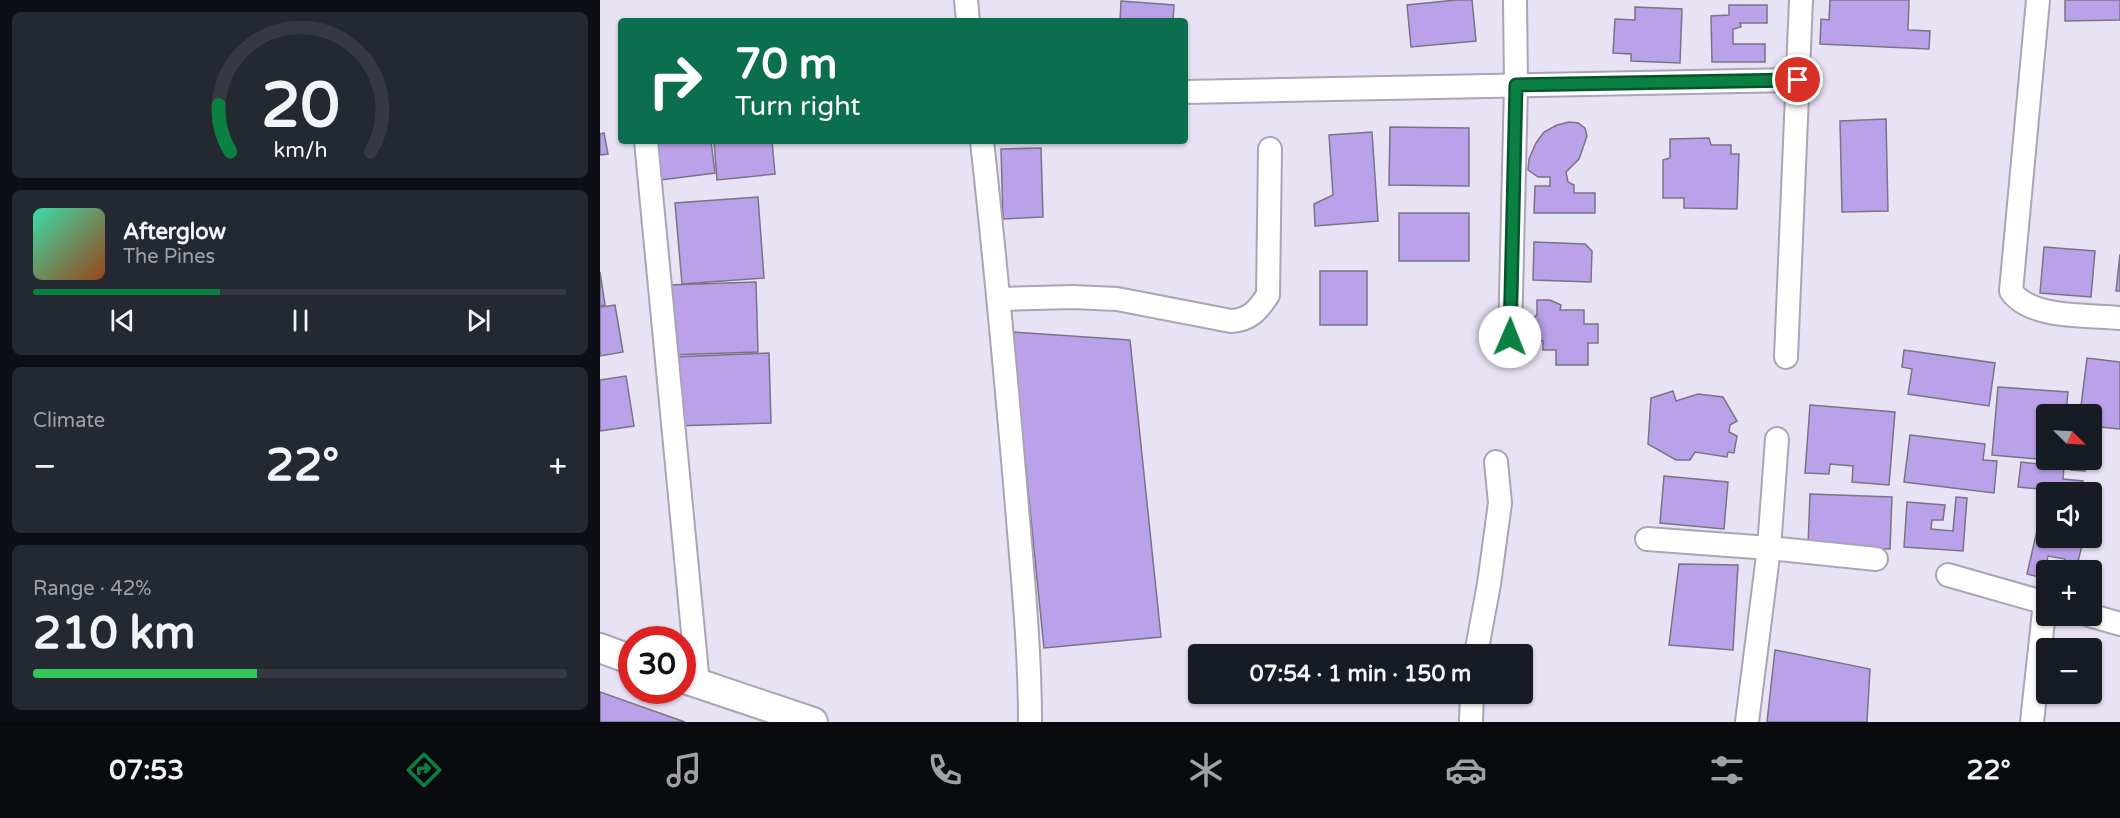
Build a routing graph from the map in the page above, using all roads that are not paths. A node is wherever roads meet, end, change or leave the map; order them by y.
1 (966, 0) edge
2 (1515, 0) edge
3 (1801, 0) edge
4 (2038, 0) edge
5 (968, 18) edge
6 (1798, 80) junction
7 (1516, 85) junction
8 (1188, 92) edge
9 (646, 144) edge
10 (982, 144) edge
11 (1270, 149) dead end
12 (999, 298) junction
13 (2120, 318) edge
14 (1510, 337) dead end
15 (1786, 357) dead end
16 (1777, 438) dead end
17 (1496, 462) dead end
18 (1647, 539) dead end
19 (1769, 548) junction
20 (1876, 558) dead end
21 (1948, 575) dead end
22 (2036, 600) edge
23 (2102, 619) edge
24 (2120, 624) edge
25 (686, 626) edge
26 (2043, 626) edge
27 (1478, 644) edge
28 (600, 648) edge
29 (618, 655) edge
30 (696, 683) edge
31 (1472, 704) edge
32 (813, 722) edge
33 (1030, 722) edge
34 (1471, 722) edge
35 (1747, 722) edge
36 (2032, 722) edge

1 - 5 street
2 - 7 street
3 - 6 street
4 - 13 street
6 - 7 street
6 - 15 street
7 - 8 street
7 - 14 street
9 - 25 street
10 - 12 street
11 - 12 street
12 - 33 street
16 - 19 street
17 - 27 street
18 - 19 street
19 - 20 street
19 - 35 street
21 - 22 street
23 - 24 street
26 - 36 street
28 - 29 main road
30 - 32 main road
31 - 34 street

